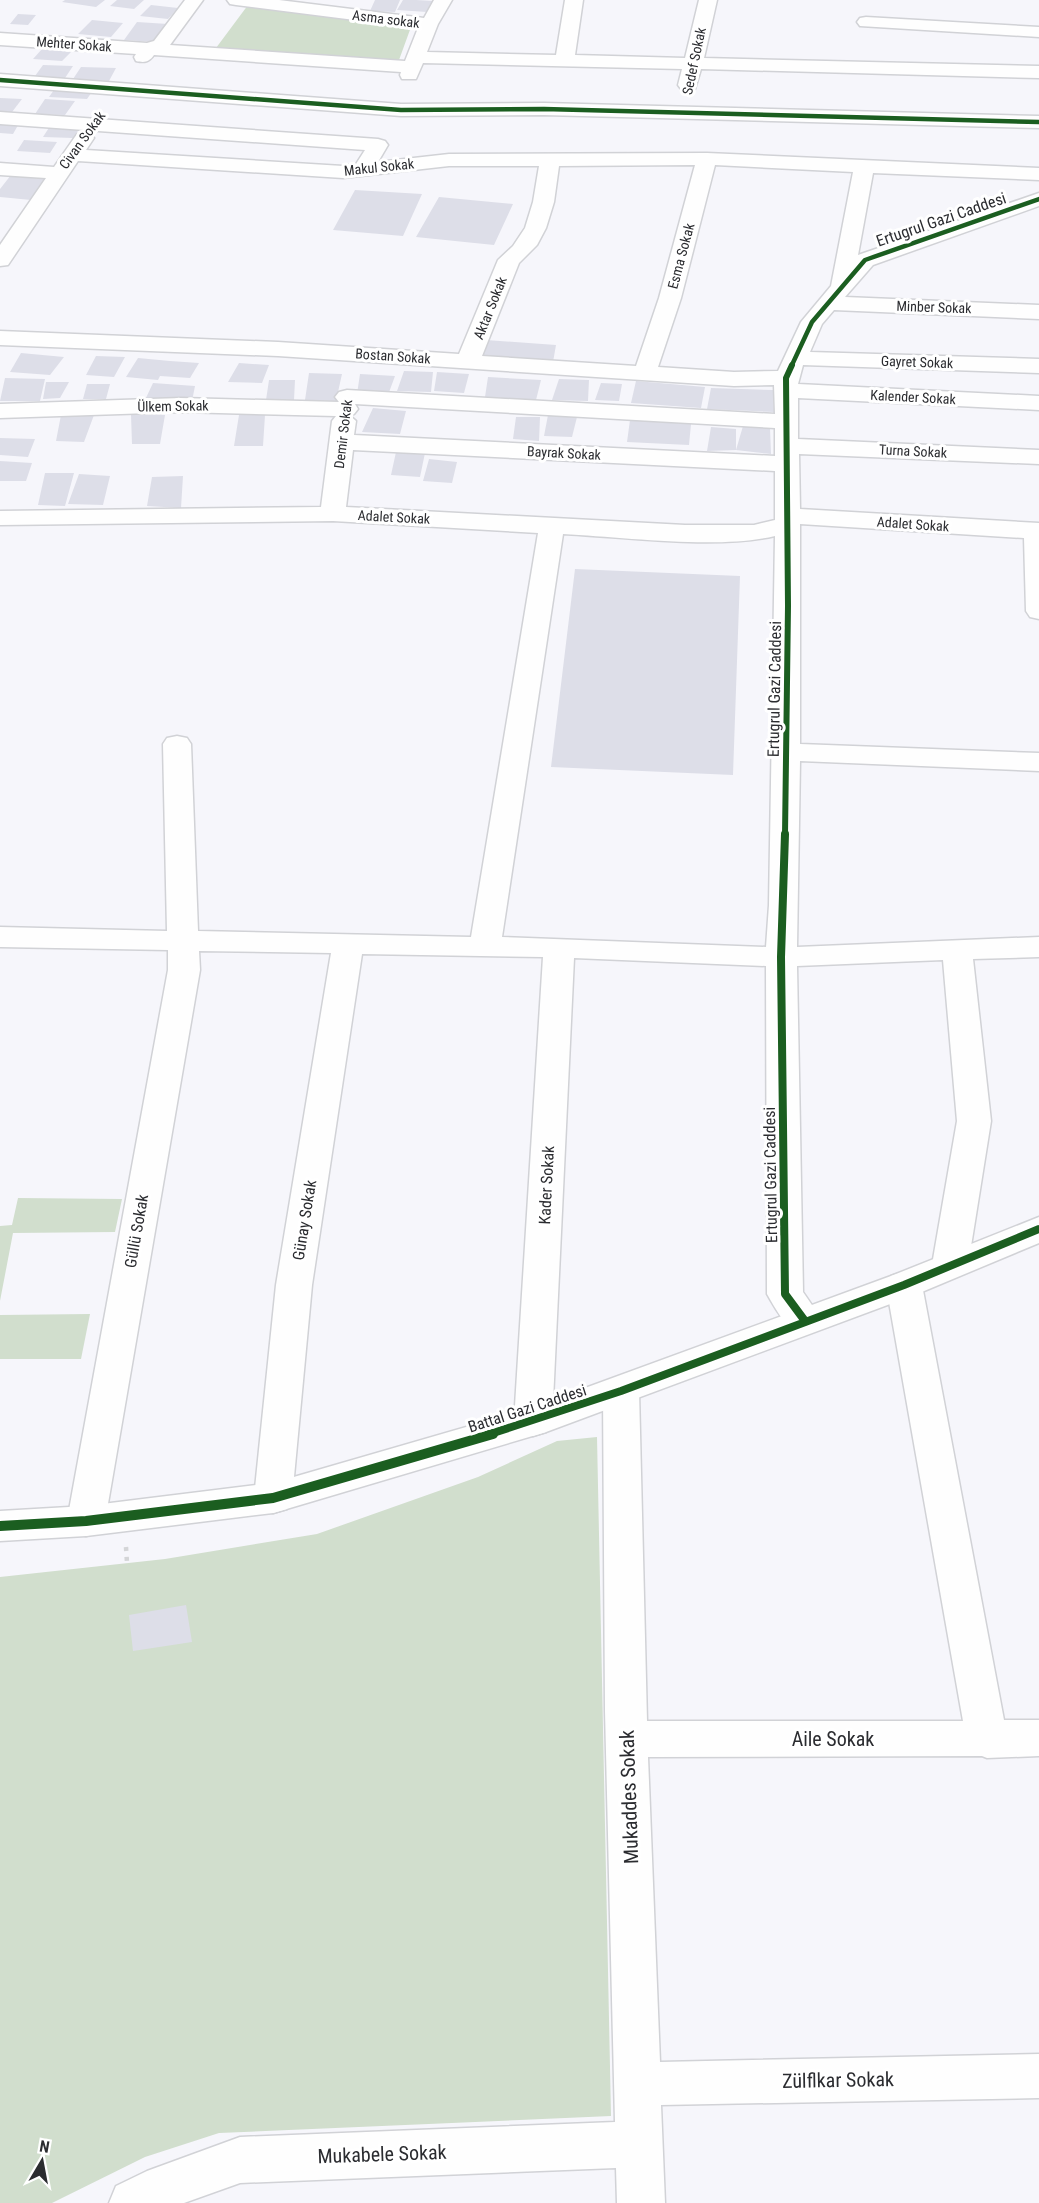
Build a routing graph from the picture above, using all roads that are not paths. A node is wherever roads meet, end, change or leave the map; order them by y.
1 (194, 0) edge
2 (236, 0) edge
3 (443, 0) edge
4 (574, 0) edge
5 (708, 0) edge
6 (869, 0) edge
7 (866, 22) junction
8 (429, 24) junction
9 (1039, 32) edge
10 (0, 39) edge
11 (149, 49) junction
12 (565, 60) junction
13 (413, 62) junction
14 (691, 64) junction
15 (862, 68) junction
16 (1039, 72) edge
17 (0, 80) edge
18 (120, 89) junction
19 (401, 110) junction
20 (684, 112) junction
21 (0, 117) edge
22 (1039, 122) edge
23 (94, 124) junction
24 (378, 146) junction
25 (71, 155) junction
26 (697, 159) junction
27 (550, 160) junction
28 (409, 165) junction
29 (864, 165) junction
30 (0, 169) edge
31 (363, 170) junction
32 (58, 173) junction
33 (1039, 174) edge
34 (1033, 204) edge
35 (9, 233) edge
36 (0, 260) edge
37 (835, 295) junction
38 (1039, 312) edge
39 (0, 339) edge
40 (352, 354) junction
41 (468, 361) junction
42 (1039, 366) edge
43 (645, 373) junction
44 (789, 375) junction
45 (346, 403) junction
46 (1039, 403) edge
47 (0, 411) edge
48 (342, 442) junction
49 (787, 444) junction
50 (1039, 457) edge
51 (333, 514) junction
52 (0, 518) edge
53 (787, 521) junction
54 (552, 526) junction
55 (1037, 531) edge
56 (1039, 611) edge
57 (177, 744) dead end
58 (786, 752) junction
59 (1039, 762) edge
60 (1039, 775) edge
61 (1039, 779) edge
62 (0, 937) edge
63 (184, 940) junction
64 (348, 944) junction
65 (485, 946) junction
66 (1039, 947) edge
67 (559, 948) junction
68 (957, 950) junction
69 (781, 957) junction
70 (1039, 1229) edge
71 (950, 1265) junction
72 (904, 1285) junction
73 (805, 1321) junction
74 (621, 1391) junction
75 (532, 1422) junction
76 (273, 1498) junction
77 (86, 1521) junction
78 (0, 1526) edge
79 (1039, 1738) edge
80 (627, 1739) junction
81 (987, 1740) junction
82 (1039, 2076) edge
83 (637, 2084) junction
84 (639, 2144) junction
85 (156, 2198) edge
86 (641, 2203) edge

1 - 11 street, Civan Sokak
2 - 8 street, Asma sokak
3 - 8 street
4 - 12 street
5 - 14 street, Sedef Sokak
6 - 7 street
7 - 9 street
7 - 15 street
8 - 13 street
10 - 11 street, Mehter Sokak
11 - 13 street, Mehter Sokak
11 - 18 street, Civan Sokak
12 - 13 street, Mehter Sokak
12 - 14 street, Mehter Sokak
13 - 19 street
14 - 15 street, Mehter Sokak
14 - 20 street, Sedef Sokak
15 - 16 street, Mehter Sokak
17 - 18 street
18 - 19 street
18 - 23 street, Civan Sokak
19 - 20 street
19 - 24 street
20 - 22 street
20 - 26 street, Sedef Sokak
21 - 23 street
23 - 24 street
23 - 25 street, Civan Sokak
24 - 28 street
24 - 31 street
25 - 31 street, Makul Sokak
25 - 32 street, Civan Sokak
26 - 27 street, Makul Sokak
26 - 29 street, Makul Sokak
26 - 43 street, Esma Sokak
27 - 28 street, Makul Sokak
27 - 41 street, Aktar Sokak
28 - 31 street, Makul Sokak
29 - 33 street, Makul Sokak
29 - 37 street
30 - 32 street
32 - 35 street, Civan Sokak
34 - 37 street, Ertugrul Gazi Caddesi
35 - 36 street, Civan Sokak
37 - 38 street, Minber Sokak
37 - 44 street, Ertugrul Gazi Caddesi
39 - 40 street, Bostan Sokak
40 - 41 street, Bostan Sokak
40 - 45 street, Demir Sokak
41 - 43 street, Bostan Sokak
42 - 44 street, Gayret Sokak
43 - 44 street, Bostan Sokak
44 - 46 street, Kalender Sokak
44 - 49 street, Ertugrul Gazi Caddesi
45 - 47 street, Ülkem Sokak
45 - 48 street, Demir Sokak
45 - 49 street, Ülkem Sokak
48 - 49 street, Bayrak Sokak
48 - 51 street, Demir Sokak
49 - 50 street, Turna Sokak
49 - 53 street, Ertugrul Gazi Caddesi
51 - 52 street, Adalet Sokak
51 - 54 street, Adalet Sokak
53 - 54 street, Adalet Sokak
53 - 55 street, Adalet Sokak
53 - 58 street, Ertugrul Gazi Caddesi
54 - 65 street
55 - 56 street
57 - 63 street, Güllü Sokak
58 - 59 street
58 - 69 street, Ertugrul Gazi Caddesi
60 - 61 street
62 - 63 street
63 - 64 street
63 - 77 street, Güllü Sokak
64 - 65 street
64 - 76 street, Günay Sokak
65 - 67 street
66 - 68 street
67 - 69 street
67 - 75 street, Kader Sokak
68 - 69 street
68 - 71 street
69 - 73 street, Ertugrul Gazi Caddesi
70 - 71 street, Battal Gazi Caddesi
71 - 72 street, Battal Gazi Caddesi
72 - 73 street, Battal Gazi Caddesi
72 - 81 street
73 - 74 street, Battal Gazi Caddesi
74 - 75 street, Battal Gazi Caddesi
74 - 80 street, Mukaddes Sokak
75 - 76 street, Battal Gazi Caddesi
76 - 77 street, Battal Gazi Caddesi
77 - 78 street, Battal Gazi Caddesi
79 - 81 street, Aile Sokak
80 - 81 street, Aile Sokak
80 - 83 street, Mukaddes Sokak
82 - 83 street, Zülflkar Sokak
83 - 84 street, Mukaddes Sokak
84 - 85 street, Mukabele Sokak
84 - 86 street, Mukaddes Sokak

